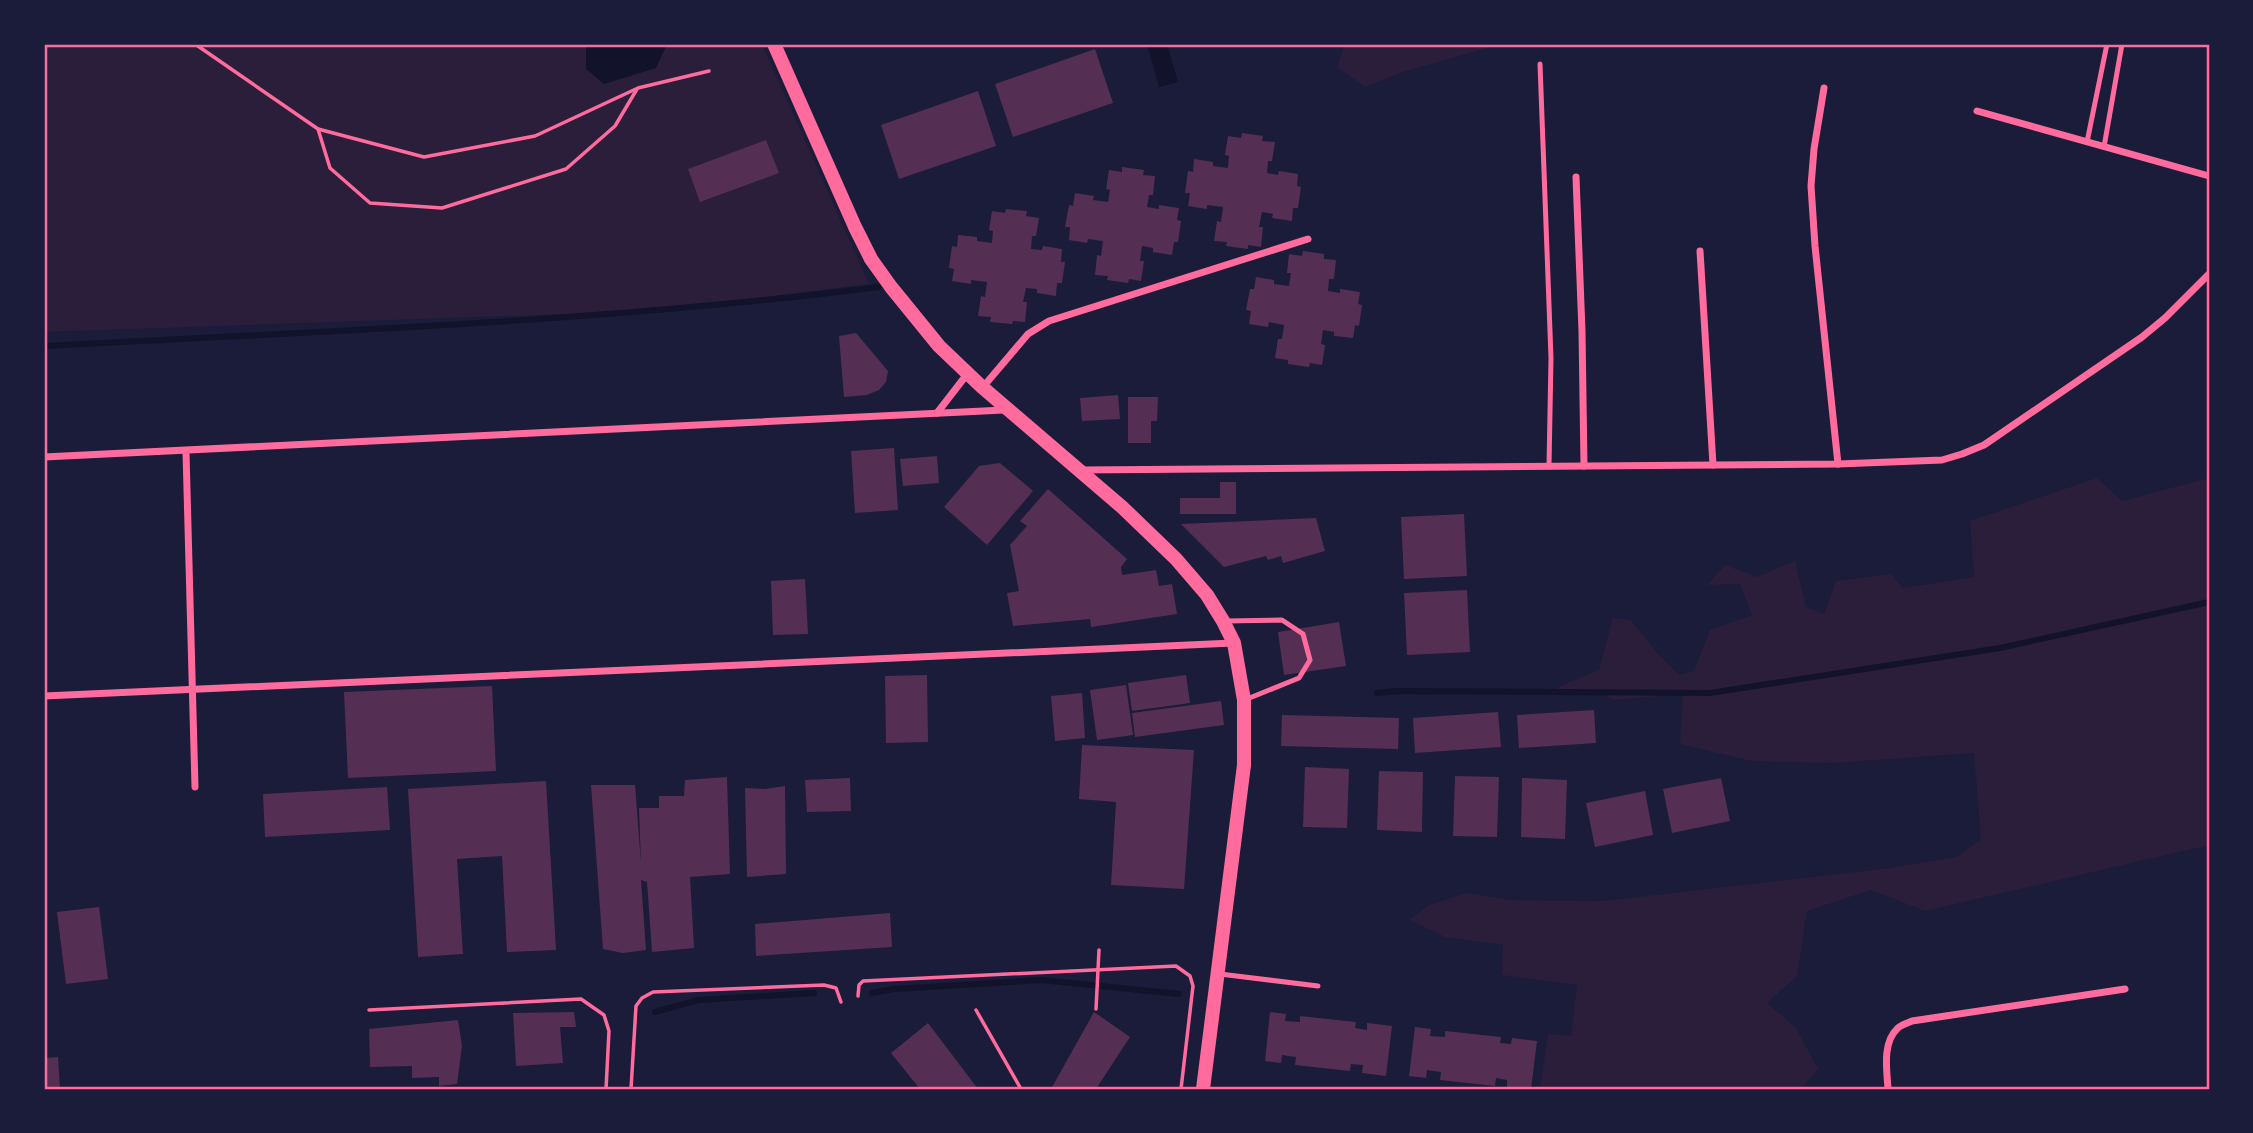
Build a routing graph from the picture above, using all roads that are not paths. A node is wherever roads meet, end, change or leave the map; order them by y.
1 (774, 44) edge
2 (2108, 44) edge
3 (2122, 44) edge
4 (1540, 64) dead end
5 (1824, 88) dead end
6 (1977, 111) dead end
7 (2087, 142) junction
8 (2104, 146) junction
9 (2209, 176) edge
10 (1576, 177) dead end
11 (1308, 239) dead end
12 (1700, 251) dead end
13 (2209, 274) edge
14 (968, 373) junction
15 (982, 387) junction
16 (1006, 410) junction
17 (937, 413) junction
18 (186, 452) junction
19 (44, 457) edge
20 (1838, 464) junction
21 (1713, 465) junction
22 (1549, 466) junction
23 (1584, 466) junction
24 (1079, 470) junction
25 (1223, 621) junction
26 (1234, 643) junction
27 (193, 688) junction
28 (44, 696) edge
29 (1244, 700) junction
30 (195, 787) dead end
31 (1216, 973) junction
32 (1318, 986) dead end
33 (2125, 989) dead end
34 (1203, 1089) edge
35 (1888, 1089) edge

1 - 14 main road
2 - 7 lane
3 - 8 lane
4 - 22 lane
5 - 20 street
6 - 7 street
7 - 8 street
8 - 9 street
10 - 23 street
11 - 15 street
12 - 21 street
13 - 20 street
14 - 15 main road
14 - 17 street
15 - 16 main road
16 - 17 street
16 - 24 main road
17 - 18 street
18 - 19 street
18 - 27 street
20 - 21 street
21 - 23 street
22 - 23 street
22 - 24 street
24 - 25 main road
25 - 26 main road
25 - 29 lane
26 - 27 street
26 - 29 main road
27 - 28 street
27 - 30 street
29 - 31 main road
31 - 32 lane
31 - 34 main road
33 - 35 street

